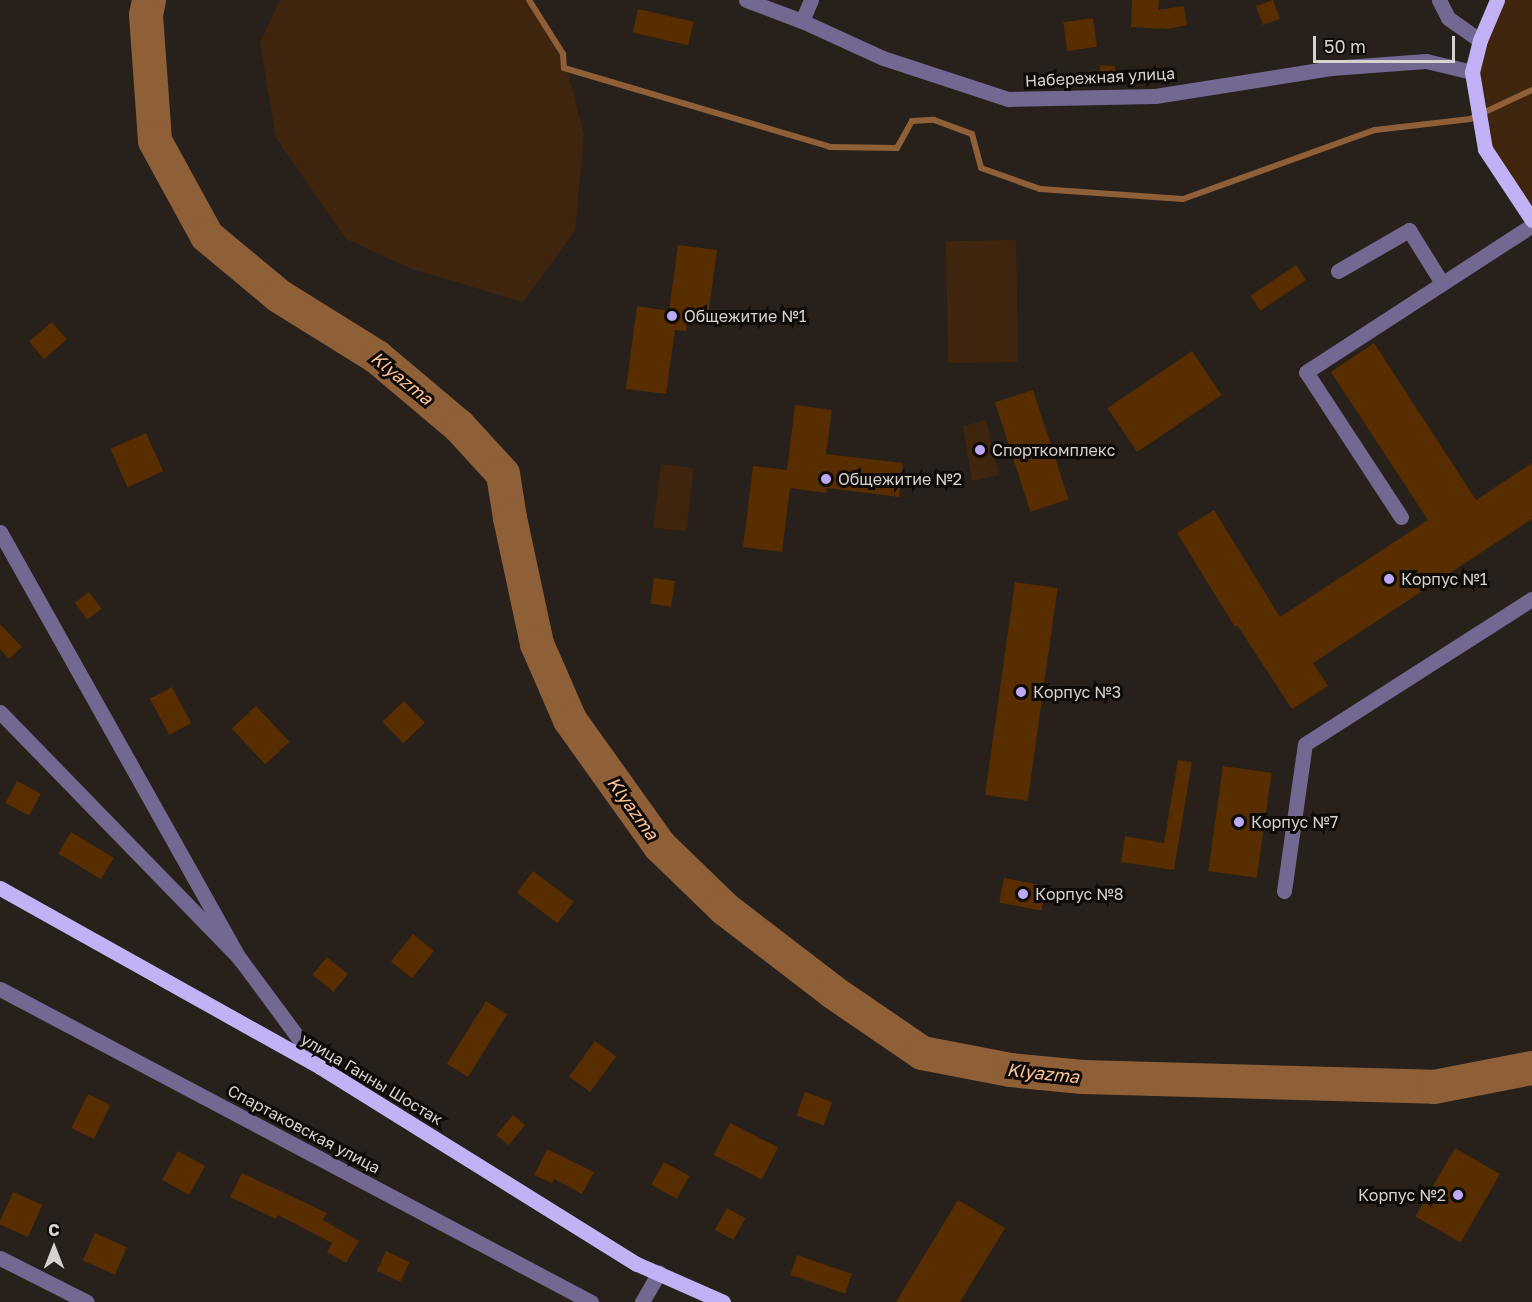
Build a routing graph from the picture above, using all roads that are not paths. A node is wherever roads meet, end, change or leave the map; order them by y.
1 (746, 0) edge
2 (812, 0) edge
3 (1439, 0) edge
4 (1497, 0) edge
5 (802, 21) junction
6 (1480, 40) junction
7 (1472, 72) junction
8 (1532, 222) edge
9 (1338, 271) dead end
10 (1442, 283) junction
11 (1401, 517) dead end
12 (0, 532) edge
13 (1532, 599) edge
14 (0, 712) edge
15 (0, 888) edge
16 (1284, 891) dead end
17 (240, 959) junction
18 (0, 988) edge
19 (320, 1067) junction
20 (0, 1258) edge
21 (659, 1273) junction
22 (87, 1302) edge
23 (591, 1302) edge
24 (642, 1302) edge
25 (723, 1302) edge

1 - 5 street, Набережная улица
2 - 5 street
3 - 6 street
4 - 6 main road
5 - 7 street, Набережная улица
6 - 7 main road
7 - 8 main road
8 - 10 street
9 - 10 street
10 - 11 street
12 - 17 street
13 - 16 street
14 - 17 street
15 - 19 main road, улица Ганны Шостак
17 - 19 street
18 - 23 street, Спартаковская улица
19 - 21 main road, улица Ганны Шостак
20 - 22 street
21 - 24 street
21 - 25 main road, улица Ганны Шостак

